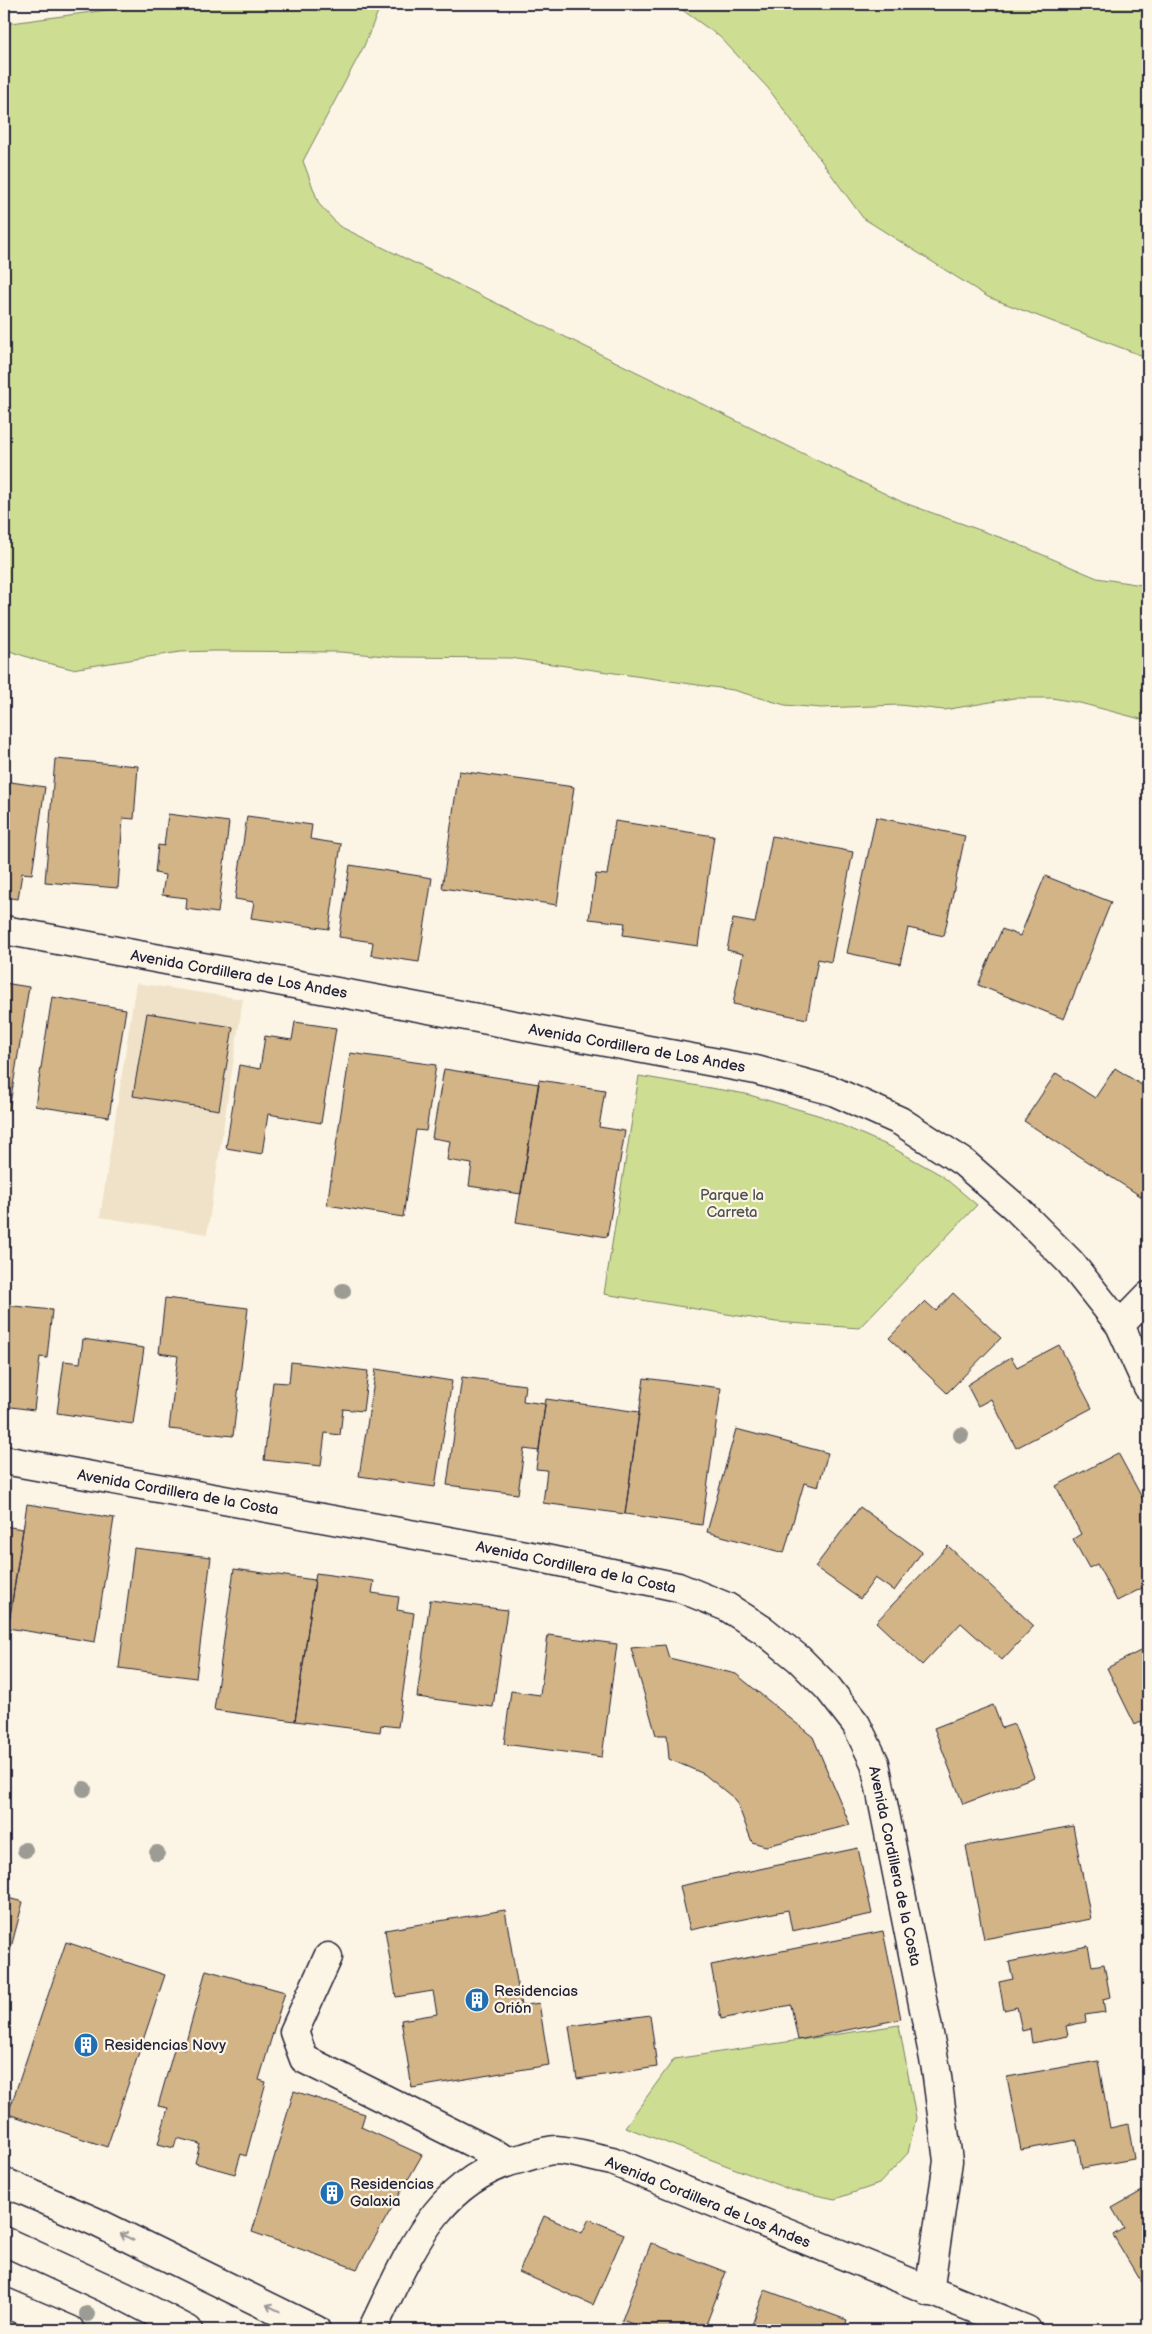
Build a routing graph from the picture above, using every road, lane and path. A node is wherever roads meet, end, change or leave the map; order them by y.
1 (4, 930) edge
2 (1148, 1296) edge
3 (1120, 1325) junction
4 (1148, 1387) edge
5 (4, 1460) edge
6 (328, 1958) dead end
7 (509, 2161) junction
8 (4, 2182) edge
9 (4, 2241) edge
10 (929, 2292) junction
11 (4, 2302) edge
12 (70, 2330) edge
13 (188, 2330) edge
14 (316, 2330) edge
15 (372, 2330) edge
16 (1027, 2330) edge

1 - 3 street, Avenida Cordillera de Los Andes
2 - 3 street
3 - 4 street, Avenida Cordillera de Los Andes
5 - 10 street, Avenida Cordillera de la Costa
6 - 7 street
7 - 10 street, Avenida Cordillera de Los Andes
7 - 15 street, Avenida Cordillera de Los Andes
14 -> 8 street
9 - 13 street
10 - 16 street, Avenida Cordillera de Los Andes
11 - 12 street

